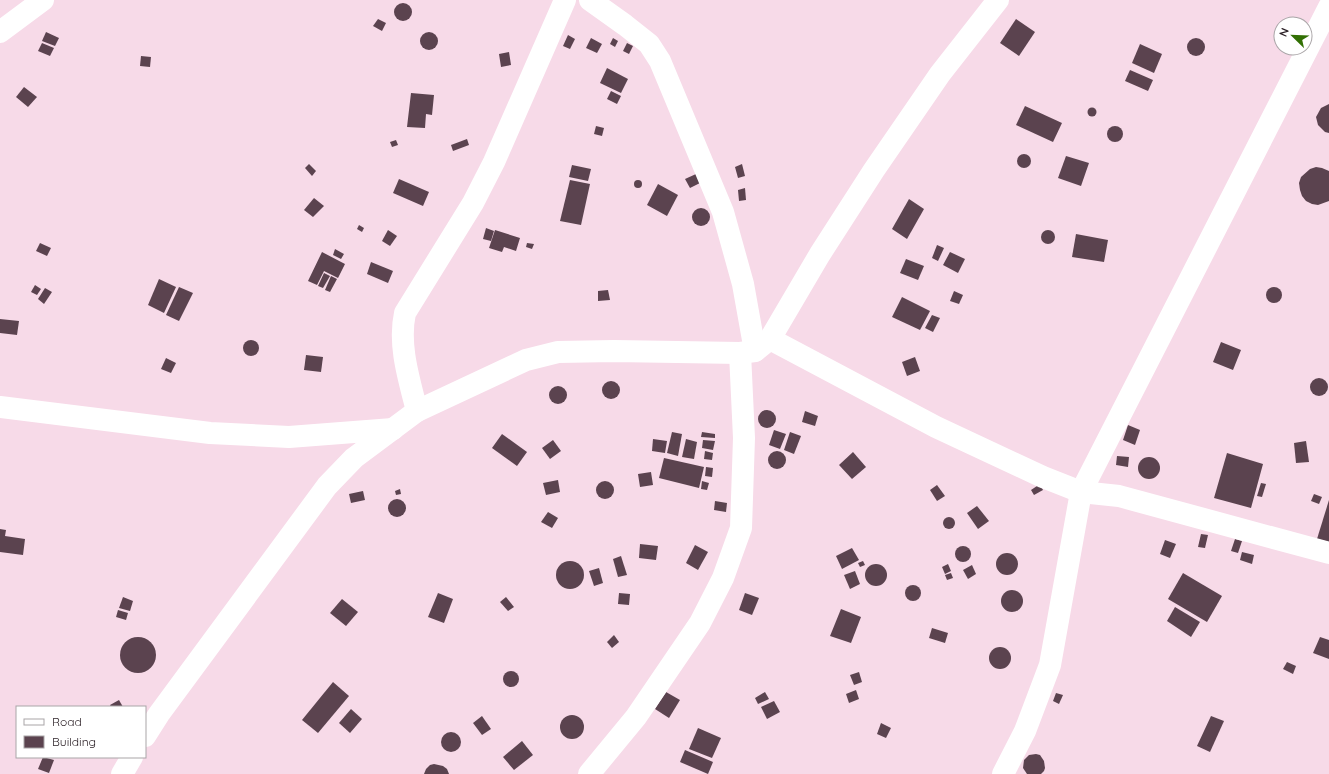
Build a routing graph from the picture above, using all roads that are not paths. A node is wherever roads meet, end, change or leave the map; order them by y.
1 (43, 0) edge
2 (565, 0) edge
3 (590, 0) edge
4 (998, 0) edge
5 (1329, 7) edge
6 (0, 32) edge
7 (755, 348) junction
8 (0, 407) edge
9 (417, 411) junction
10 (393, 429) junction
11 (1081, 492) junction
12 (1329, 553) edge
13 (146, 734) edge
14 (131, 758) edge
15 (122, 774) edge
16 (589, 774) edge
17 (1003, 774) edge

1 - 6 street
2 - 9 street
3 - 7 street
4 - 7 street
5 - 11 street
7 - 9 street
7 - 11 street
7 - 16 street
8 - 10 street
9 - 10 street
10 - 13 street
11 - 12 street
11 - 17 street
14 - 15 street

